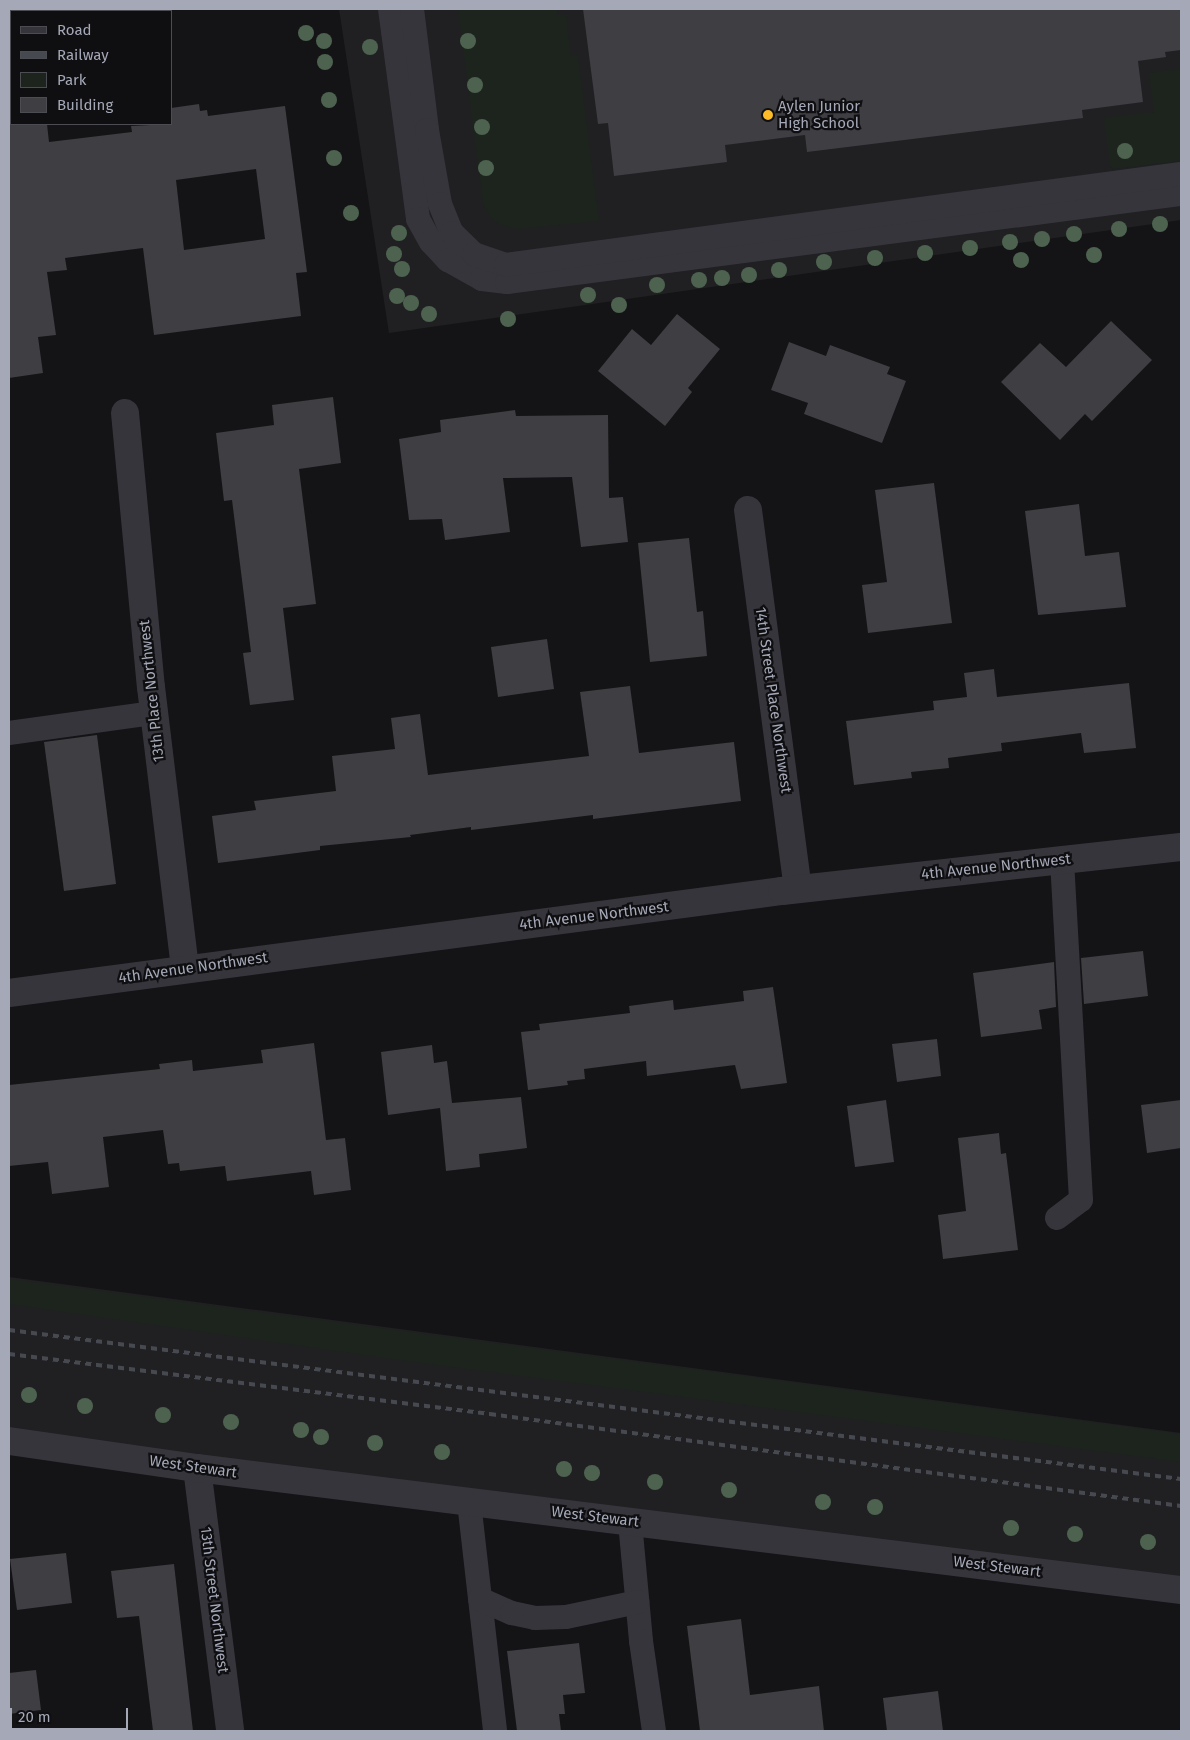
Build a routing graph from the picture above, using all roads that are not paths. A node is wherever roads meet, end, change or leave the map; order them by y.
1 (390, 9) edge
2 (412, 9) edge
3 (1181, 174) edge
4 (1181, 194) edge
5 (124, 414) dead end
6 (748, 510) dead end
7 (154, 713) junction
8 (9, 733) edge
9 (1181, 847) edge
10 (1062, 859) junction
11 (798, 889) junction
12 (185, 969) junction
13 (9, 993) edge
14 (1057, 1218) dead end
15 (9, 1441) edge
16 (197, 1468) junction
17 (469, 1502) junction
18 (630, 1522) junction
19 (1181, 1590) edge
20 (480, 1599) junction
21 (637, 1602) junction
22 (230, 1731) edge
23 (494, 1731) edge
24 (654, 1731) edge

1 - 4 lane
2 - 3 lane
5 - 7 street, 13th Place Northwest
6 - 11 street, 14th Street Place Northwest
7 - 8 lane
7 - 12 street, 13th Place Northwest
9 - 10 street, 4th Avenue Northwest
10 - 11 street, 4th Avenue Northwest
10 - 14 lane
11 - 12 street, 4th Avenue Northwest
12 - 13 street, 4th Avenue Northwest
15 - 16 street, West Stewart
16 - 17 street, West Stewart
16 - 22 street, 13th Street Northwest
17 - 18 street, West Stewart
17 - 20 lane
18 - 19 street, West Stewart
18 - 21 lane
20 - 21 lane
20 - 23 lane
21 - 24 lane

